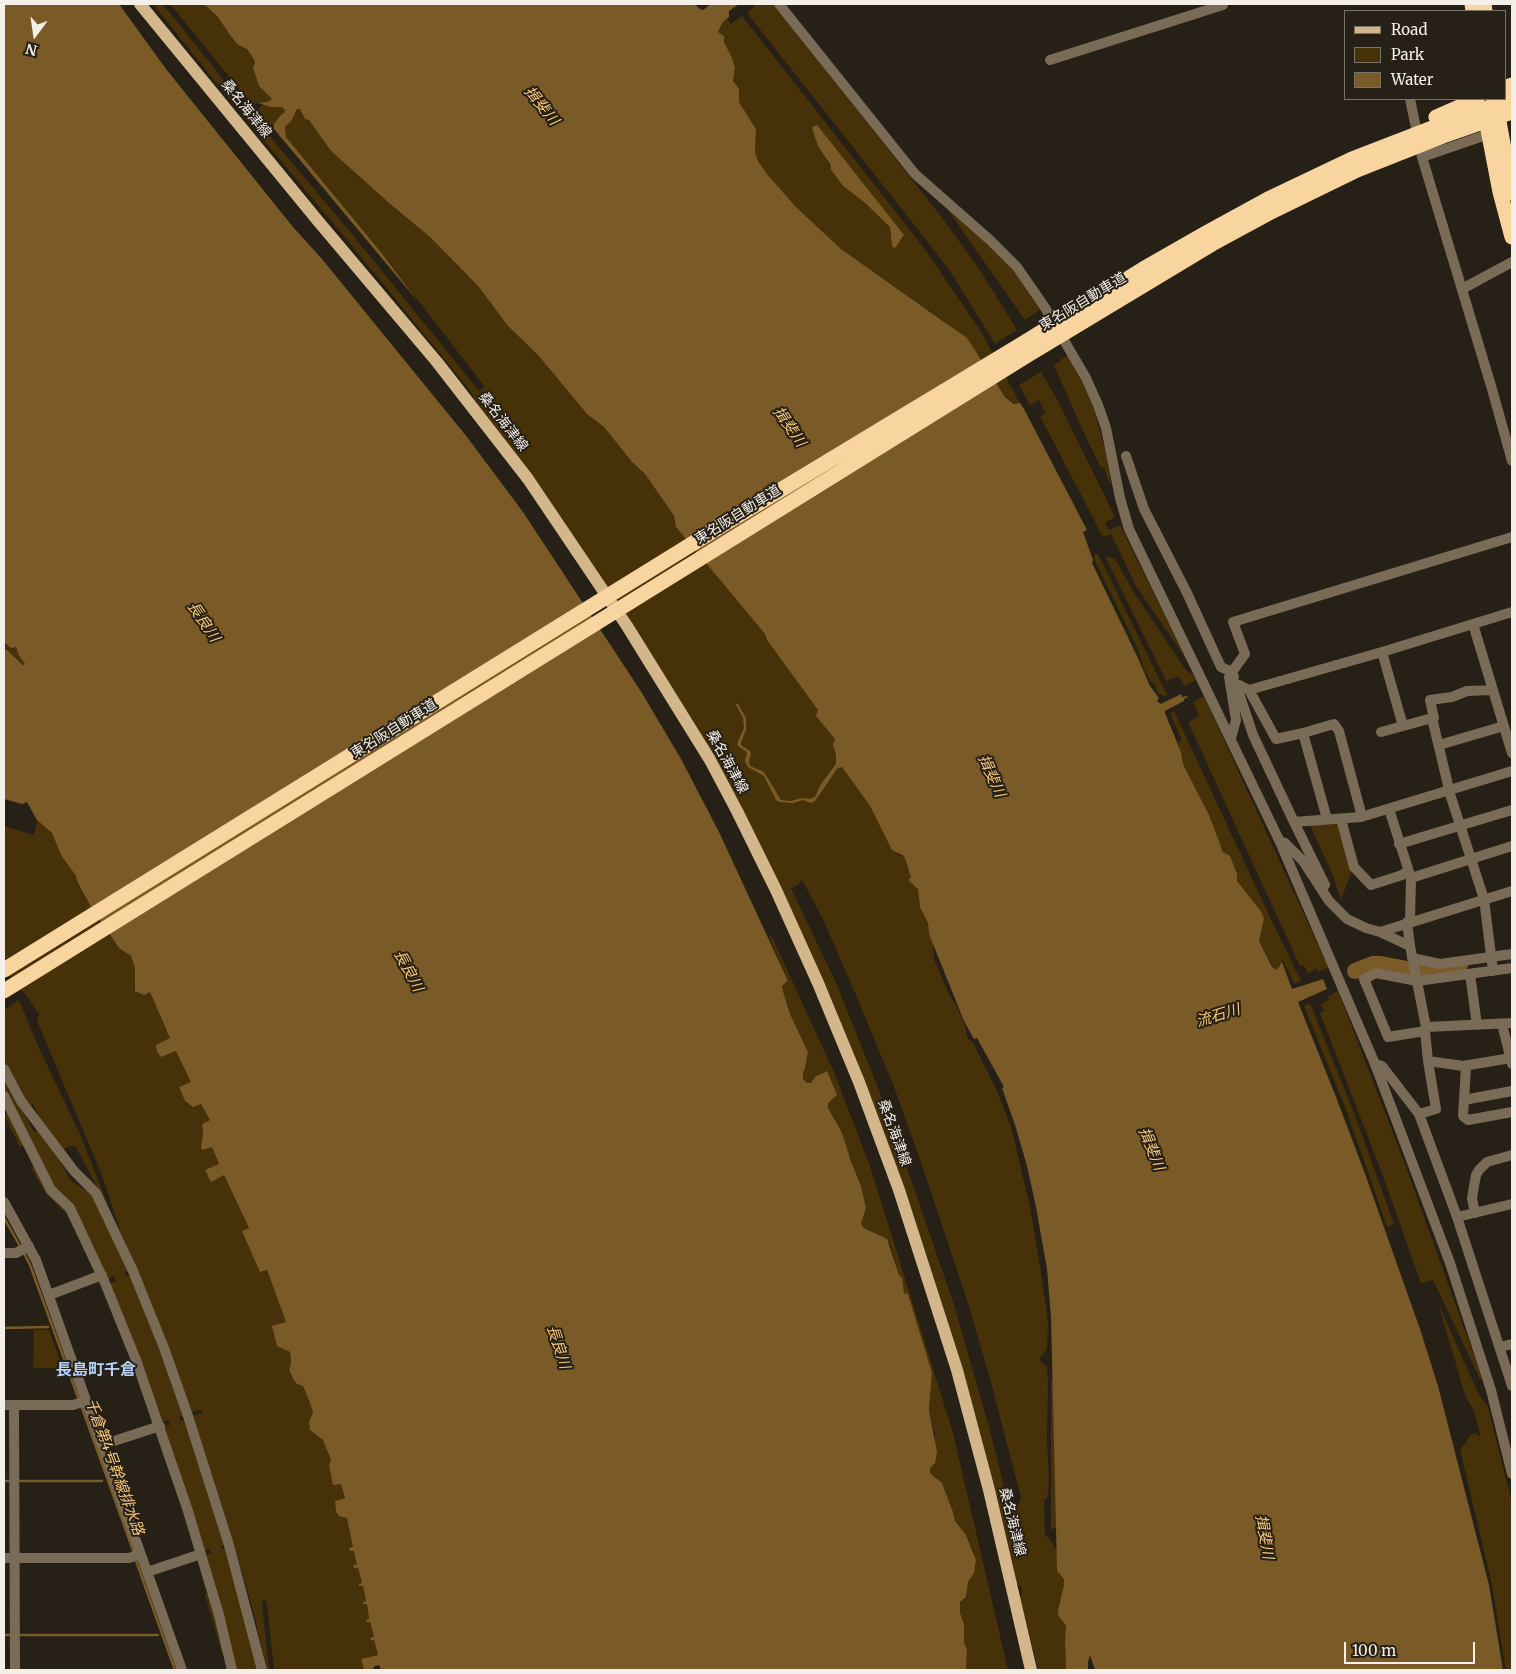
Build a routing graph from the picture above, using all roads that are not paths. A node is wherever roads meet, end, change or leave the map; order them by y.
1 (140, 4) edge
2 (779, 4) edge
3 (1223, 5) edge
4 (1050, 60) dead end
5 (1512, 99) edge
6 (1410, 100) edge
7 (1475, 100) edge
8 (1482, 100) edge
9 (1495, 100) edge
10 (1512, 112) edge
11 (1489, 134) junction
12 (1507, 144) edge
13 (1422, 157) junction
14 (1352, 159) junction
15 (1512, 194) edge
16 (1512, 237) edge
17 (1512, 262) edge
18 (1462, 289) junction
19 (1126, 456) dead end
20 (1512, 461) edge
21 (1512, 537) edge
22 (1512, 612) edge
23 (1472, 624) junction
24 (1382, 652) junction
25 (1232, 672) junction
26 (1239, 685) junction
27 (1249, 690) junction
28 (1493, 690) junction
29 (1432, 718) junction
30 (1403, 726) junction
31 (1504, 726) junction
32 (1381, 732) dead end
33 (1303, 733) junction
34 (1231, 738) junction
35 (1439, 745) junction
36 (1512, 754) edge
37 (1512, 771) edge
38 (1448, 788) junction
39 (1389, 809) junction
40 (1512, 810) edge
41 (1361, 817) junction
42 (1327, 819) junction
43 (1342, 819) junction
44 (1294, 822) junction
45 (1460, 826) junction
46 (1280, 842) junction
47 (1400, 844) junction
48 (1512, 846) edge
49 (1471, 859) junction
50 (1409, 874) junction
51 (1512, 891) edge
52 (1484, 899) junction
53 (1334, 906) junction
54 (1408, 922) junction
55 (1380, 932) junction
56 (1410, 946) junction
57 (1512, 954) edge
58 (1413, 962) junction
59 (1492, 964) junction
60 (1512, 968) edge
61 (4, 970) edge
62 (1470, 974) junction
63 (1416, 979) junction
64 (4, 991) edge
65 (1507, 1023) edge
66 (1477, 1025) junction
67 (1426, 1029) junction
68 (1428, 1061) junction
69 (1511, 1062) edge
70 (1375, 1064) junction
71 (1466, 1066) junction
72 (4, 1069) edge
73 (1512, 1092) edge
74 (4, 1096) edge
75 (1464, 1100) junction
76 (1512, 1112) edge
77 (1419, 1114) junction
78 (1512, 1155) edge
79 (4, 1202) edge
80 (1512, 1204) edge
81 (1475, 1212) junction
82 (1457, 1217) junction
83 (24, 1249) junction
84 (4, 1253) edge
85 (102, 1275) junction
86 (49, 1295) junction
87 (1512, 1344) edge
88 (1500, 1347) junction
89 (1512, 1386) edge
90 (82, 1402) junction
91 (9, 1405) edge
92 (160, 1426) junction
93 (102, 1445) junction
94 (1512, 1474) edge
95 (201, 1554) junction
96 (136, 1555) junction
97 (4, 1558) edge
98 (15, 1558) junction
99 (147, 1572) junction
100 (15, 1670) edge
101 (182, 1670) edge
102 (232, 1670) edge
103 (262, 1670) edge
104 (1031, 1670) edge

1 - 104 main road, 桑名海津線
2 - 34 street
3 - 4 street
5 - 14 highway, 東名阪自動車道, bridge
6 - 13 street
7 - 14 highway, bridge
8 - 11 highway
9 - 12 highway
10 - 64 highway, 東名阪自動車道, bridge
11 - 13 street
11 - 16 highway
12 - 15 highway
13 - 18 street
14 - 61 highway, 東名阪自動車道, bridge
17 - 18 street
18 - 20 street
19 - 25 street
21 - 25 street
22 - 23 street
23 - 24 street
23 - 28 street
24 - 27 street
24 - 30 street
25 - 26 street
25 - 34 street
26 - 27 street
26 - 44 street
27 - 33 street
28 - 29 street
28 - 31 street
29 - 30 street
29 - 35 street
30 - 32 street
31 - 35 street
31 - 36 street
33 - 41 street
33 - 42 street
34 - 46 street
35 - 38 street
37 - 38 street
38 - 39 street
38 - 45 street
39 - 41 street
39 - 47 street
40 - 45 street
41 - 43 street
42 - 43 street
42 - 44 street
43 - 50 street
44 - 53 street
45 - 47 street
45 - 49 street
46 - 53 street
46 - 70 street
47 - 50 street
48 - 49 street
49 - 50 street
49 - 52 street
50 - 54 street
51 - 52 street
52 - 54 street
52 - 59 street
53 - 55 street
54 - 55 street
54 - 56 street
55 - 56 street
56 - 58 street
57 - 59 street
58 - 59 street
58 - 63 street
59 - 60 street
59 - 62 street
62 - 63 street
62 - 66 street
63 - 67 street
63 - 67 street
65 - 66 street
65 - 69 street
66 - 67 street
67 - 68 street
68 - 71 street
68 - 77 street
69 - 71 street
70 - 77 street
70 - 94 street
71 - 75 street
72 - 103 street
73 - 75 street
74 - 85 street
75 - 76 street
77 - 82 street
78 - 81 street
79 - 83 street
80 - 81 street
81 - 82 street
82 - 88 street
83 - 84 street
83 - 86 street
85 - 86 street
85 - 92 street
86 - 90 street
87 - 88 street
88 - 89 street
90 - 91 street
90 - 93 street
91 - 98 street
92 - 93 street
92 - 95 street
93 - 96 street
95 - 99 street
95 - 102 street
96 - 98 street
96 - 99 street
97 - 98 street
98 - 100 street
99 - 101 street

